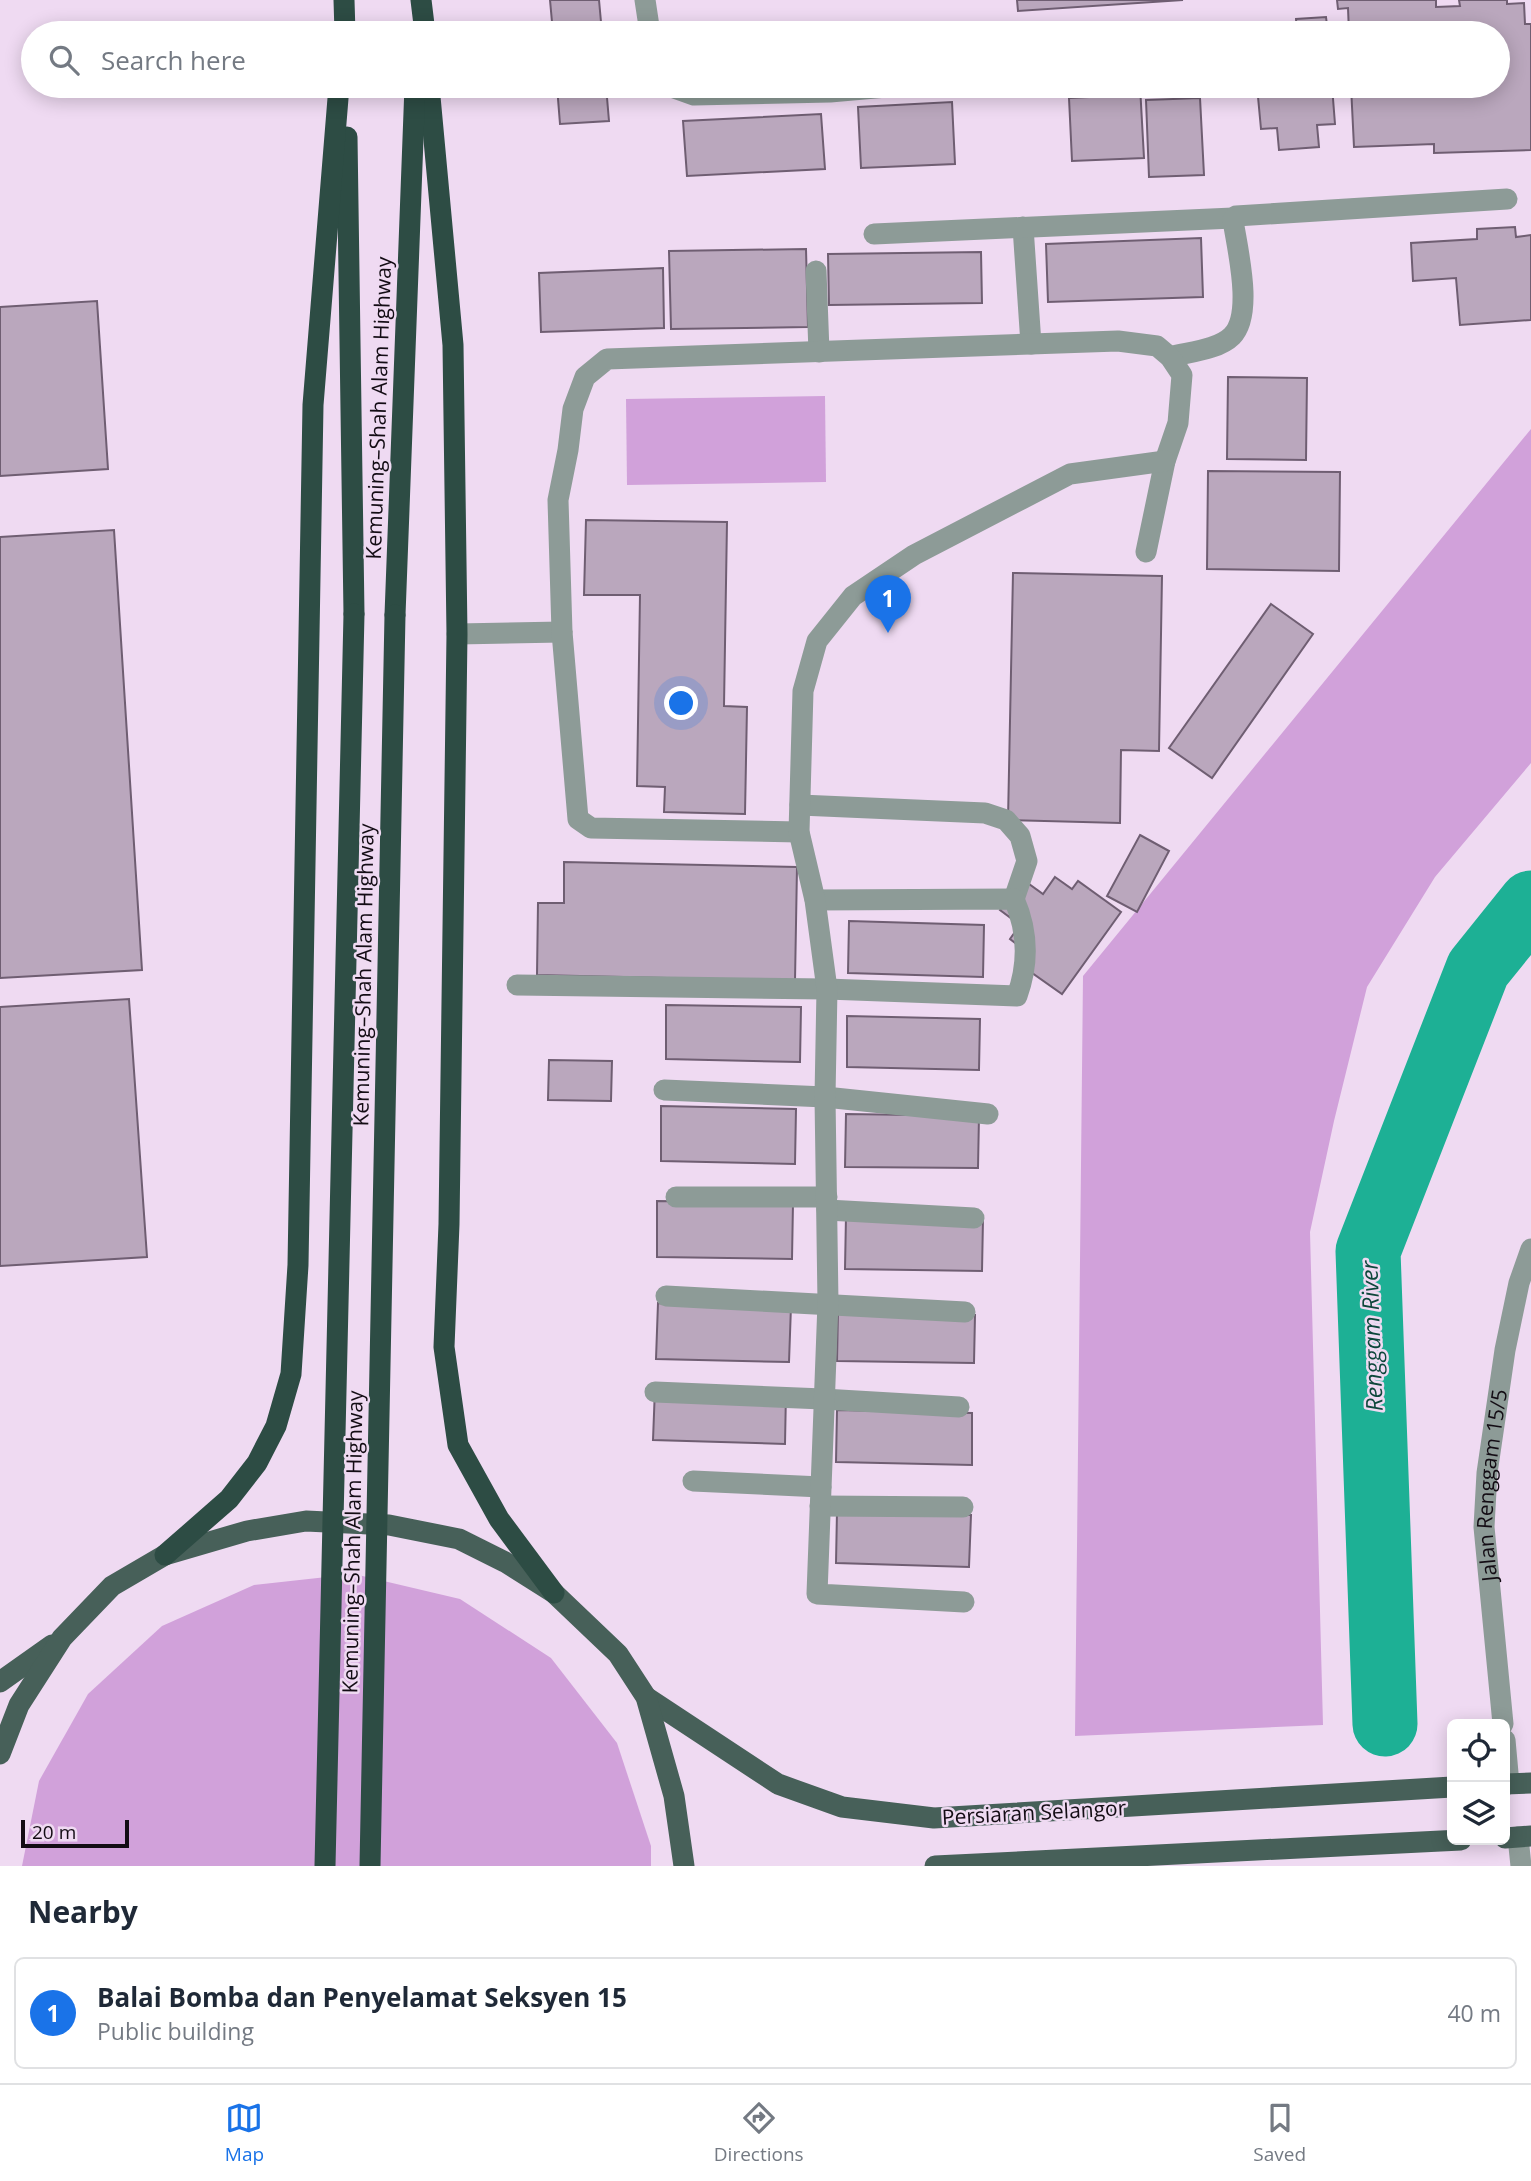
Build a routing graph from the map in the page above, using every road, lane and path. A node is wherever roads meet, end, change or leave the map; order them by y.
1 (420, 0) edge
2 (645, 0) edge
3 (418, 21) edge
4 (423, 21) edge
5 (648, 21) edge
6 (338, 98) edge
7 (346, 98) edge
8 (415, 98) edge
9 (430, 98) edge
10 (1507, 199) dead end
11 (1233, 218) junction
12 (1023, 227) junction
13 (874, 234) dead end
14 (816, 271) dead end
15 (1031, 344) junction
16 (819, 352) junction
17 (1170, 357) junction
18 (1165, 461) junction
19 (1146, 552) dead end
20 (562, 632) junction
21 (457, 634) junction
22 (800, 805) junction
23 (799, 832) junction
24 (1014, 899) junction
25 (815, 900) junction
26 (517, 985) dead end
27 (827, 989) junction
28 (664, 1090) dead end
29 (825, 1097) junction
30 (988, 1114) dead end
31 (677, 1198) dead end
32 (827, 1204) junction
33 (974, 1218) dead end
34 (1531, 1249) edge
35 (1525, 1288) edge
36 (666, 1296) dead end
37 (828, 1303) junction
38 (965, 1312) dead end
39 (655, 1392) dead end
40 (823, 1399) junction
41 (959, 1407) dead end
42 (693, 1481) dead end
43 (820, 1496) junction
44 (963, 1507) dead end
45 (165, 1555) junction
46 (554, 1593) junction
47 (964, 1602) dead end
48 (62, 1638) junction
49 (0, 1682) edge
50 (646, 1697) junction
51 (1503, 1719) edge
52 (0, 1754) edge
53 (1531, 1783) edge
54 (1510, 1784) edge
55 (1447, 1787) edge
56 (1518, 1837) edge
57 (1447, 1841) edge
58 (326, 1866) edge
59 (370, 1866) edge
60 (684, 1866) edge
61 (935, 1866) edge
62 (1521, 1866) edge

1 - 3 highway
1 - 4 highway
2 - 5 street
6 - 45 highway
7 - 58 highway, Kemuning–Shah Alam Highway, bridge
8 - 59 highway, Kemuning–Shah Alam Highway, bridge
9 - 21 highway
10 - 11 street
11 - 12 street
11 - 17 street
12 - 13 street
12 - 15 street
14 - 16 street
15 - 16 street
15 - 17 street
16 - 20 street
17 - 18 street
18 - 19 street
18 - 22 street
20 - 21 street
20 - 23 street
21 - 46 highway
22 - 23 street
22 - 24 street
23 - 25 street
24 - 25 street
24 - 27 street
25 - 27 street
26 - 27 street
27 - 29 street
28 - 29 street
29 - 30 street
29 - 32 street
31 - 32 street
32 - 33 street
32 - 37 street
34 - 35 street, Jalan Renggam 15/5
35 - 51 street, Jalan Renggam 15/5
36 - 37 street
37 - 38 street
37 - 40 street
39 - 40 street
40 - 41 street
40 - 43 street
42 - 43 street
43 - 44 street
43 - 47 street
45 - 46 main road
45 - 48 main road
46 - 50 main road
48 - 49 main road
48 - 52 main road
50 - 55 main road, Persiaran Selangor
50 - 60 main road
53 - 54 main road
56 - 62 street
57 - 61 main road

